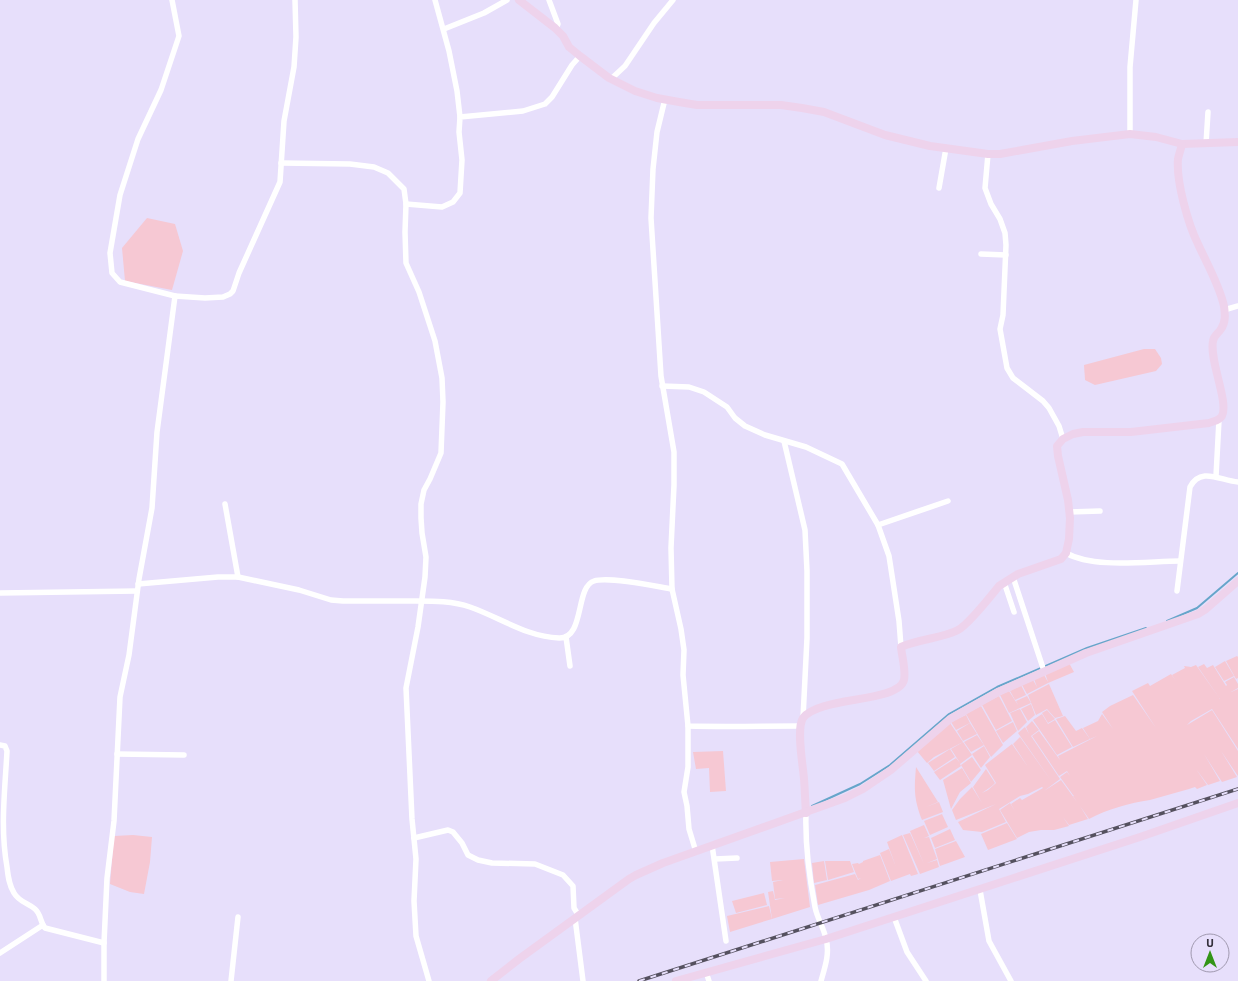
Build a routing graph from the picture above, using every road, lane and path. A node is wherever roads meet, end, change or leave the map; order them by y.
1 (172, 0) edge
2 (295, 0) edge
3 (435, 0) edge
4 (507, 0) edge
5 (519, 0) edge
6 (549, 0) edge
7 (673, 0) edge
8 (1136, 0) edge
9 (556, 29) junction
10 (444, 30) junction
11 (580, 56) junction
12 (611, 79) junction
13 (665, 99) junction
14 (1208, 112) dead end
15 (460, 117) junction
16 (1130, 134) junction
17 (1238, 142) edge
18 (1182, 144) junction
19 (1206, 144) junction
20 (946, 148) junction
21 (988, 154) junction
22 (281, 163) junction
23 (938, 188) dead end
24 (406, 204) junction
25 (981, 254) dead end
26 (1006, 255) junction
27 (175, 296) junction
28 (1238, 306) edge
29 (1224, 310) junction
30 (662, 386) junction
31 (1219, 420) junction
32 (1063, 439) junction
33 (784, 441) junction
34 (1216, 476) junction
35 (1238, 482) edge
36 (948, 501) dead end
37 (225, 504) dead end
38 (1100, 510) dead end
39 (1069, 512) junction
40 (878, 525) junction
41 (1066, 553) junction
42 (1180, 561) junction
43 (238, 577) junction
44 (1013, 577) junction
45 (1238, 581) edge
46 (1004, 582) junction
47 (138, 584) junction
48 (672, 589) junction
49 (137, 591) junction
50 (1176, 591) dead end
51 (0, 593) edge
52 (421, 601) junction
53 (1014, 612) dead end
54 (566, 637) junction
55 (901, 647) junction
56 (570, 666) dead end
57 (1043, 669) junction
58 (802, 722) junction
59 (688, 726) junction
60 (0, 745) edge
61 (117, 754) junction
62 (184, 755) dead end
63 (1238, 803) edge
64 (806, 812) junction
65 (414, 838) junction
66 (712, 845) junction
67 (695, 849) junction
68 (737, 858) dead end
69 (715, 859) junction
70 (980, 890) junction
71 (577, 914) junction
72 (238, 917) dead end
73 (894, 917) junction
74 (42, 925) junction
75 (826, 939) junction
76 (726, 941) dead end
77 (104, 943) junction
78 (0, 952) edge
79 (706, 972) junction
80 (104, 981) edge
81 (231, 981) edge
82 (429, 981) edge
83 (491, 981) edge
84 (583, 981) edge
85 (676, 981) edge
86 (709, 981) edge
87 (821, 981) edge
88 (926, 981) edge
89 (1011, 981) edge

1 - 27 street
2 - 22 street
3 - 10 street
4 - 10 street
5 - 9 street
6 - 9 street
7 - 12 street
8 - 16 street
9 - 11 street
10 - 15 street
11 - 12 street
11 - 15 street
12 - 13 street
13 - 20 street
13 - 30 street
14 - 19 street
15 - 24 street
16 - 18 street
16 - 21 street
17 - 19 street
18 - 19 street
18 - 29 street
20 - 21 street
20 - 23 street
21 - 26 street
22 - 24 street
22 - 27 street
24 - 52 street
25 - 26 street
26 - 32 street
27 - 47 street
28 - 29 street
29 - 31 street
30 - 33 street
30 - 48 street
31 - 32 street
31 - 34 street
32 - 39 street
33 - 40 street
33 - 58 street
34 - 35 street
34 - 42 street
36 - 40 street
37 - 43 street
38 - 39 street
39 - 41 street
40 - 55 street
41 - 42 street
41 - 44 street
42 - 50 street
43 - 47 street
43 - 52 street
44 - 46 street
44 - 57 street
45 - 57 street
46 - 53 street
46 - 55 street
47 - 49 street
48 - 54 street
48 - 59 street
49 - 51 street
49 - 61 street
52 - 54 street
52 - 65 street
54 - 56 street
55 - 58 street
57 - 64 street
58 - 59 street
58 - 64 street
59 - 67 street
60 - 74 street
61 - 62 street
61 - 77 street
63 - 70 street
64 - 66 street
64 - 75 street
65 - 71 street
65 - 82 street
66 - 67 street
66 - 69 street
67 - 71 street
68 - 69 street
69 - 76 street
70 - 73 street
70 - 89 street
71 - 83 street
71 - 84 street
72 - 81 street
73 - 75 street
73 - 88 street
74 - 77 street
74 - 78 street
75 - 79 street
75 - 87 street
77 - 80 street
79 - 85 street
79 - 86 street

